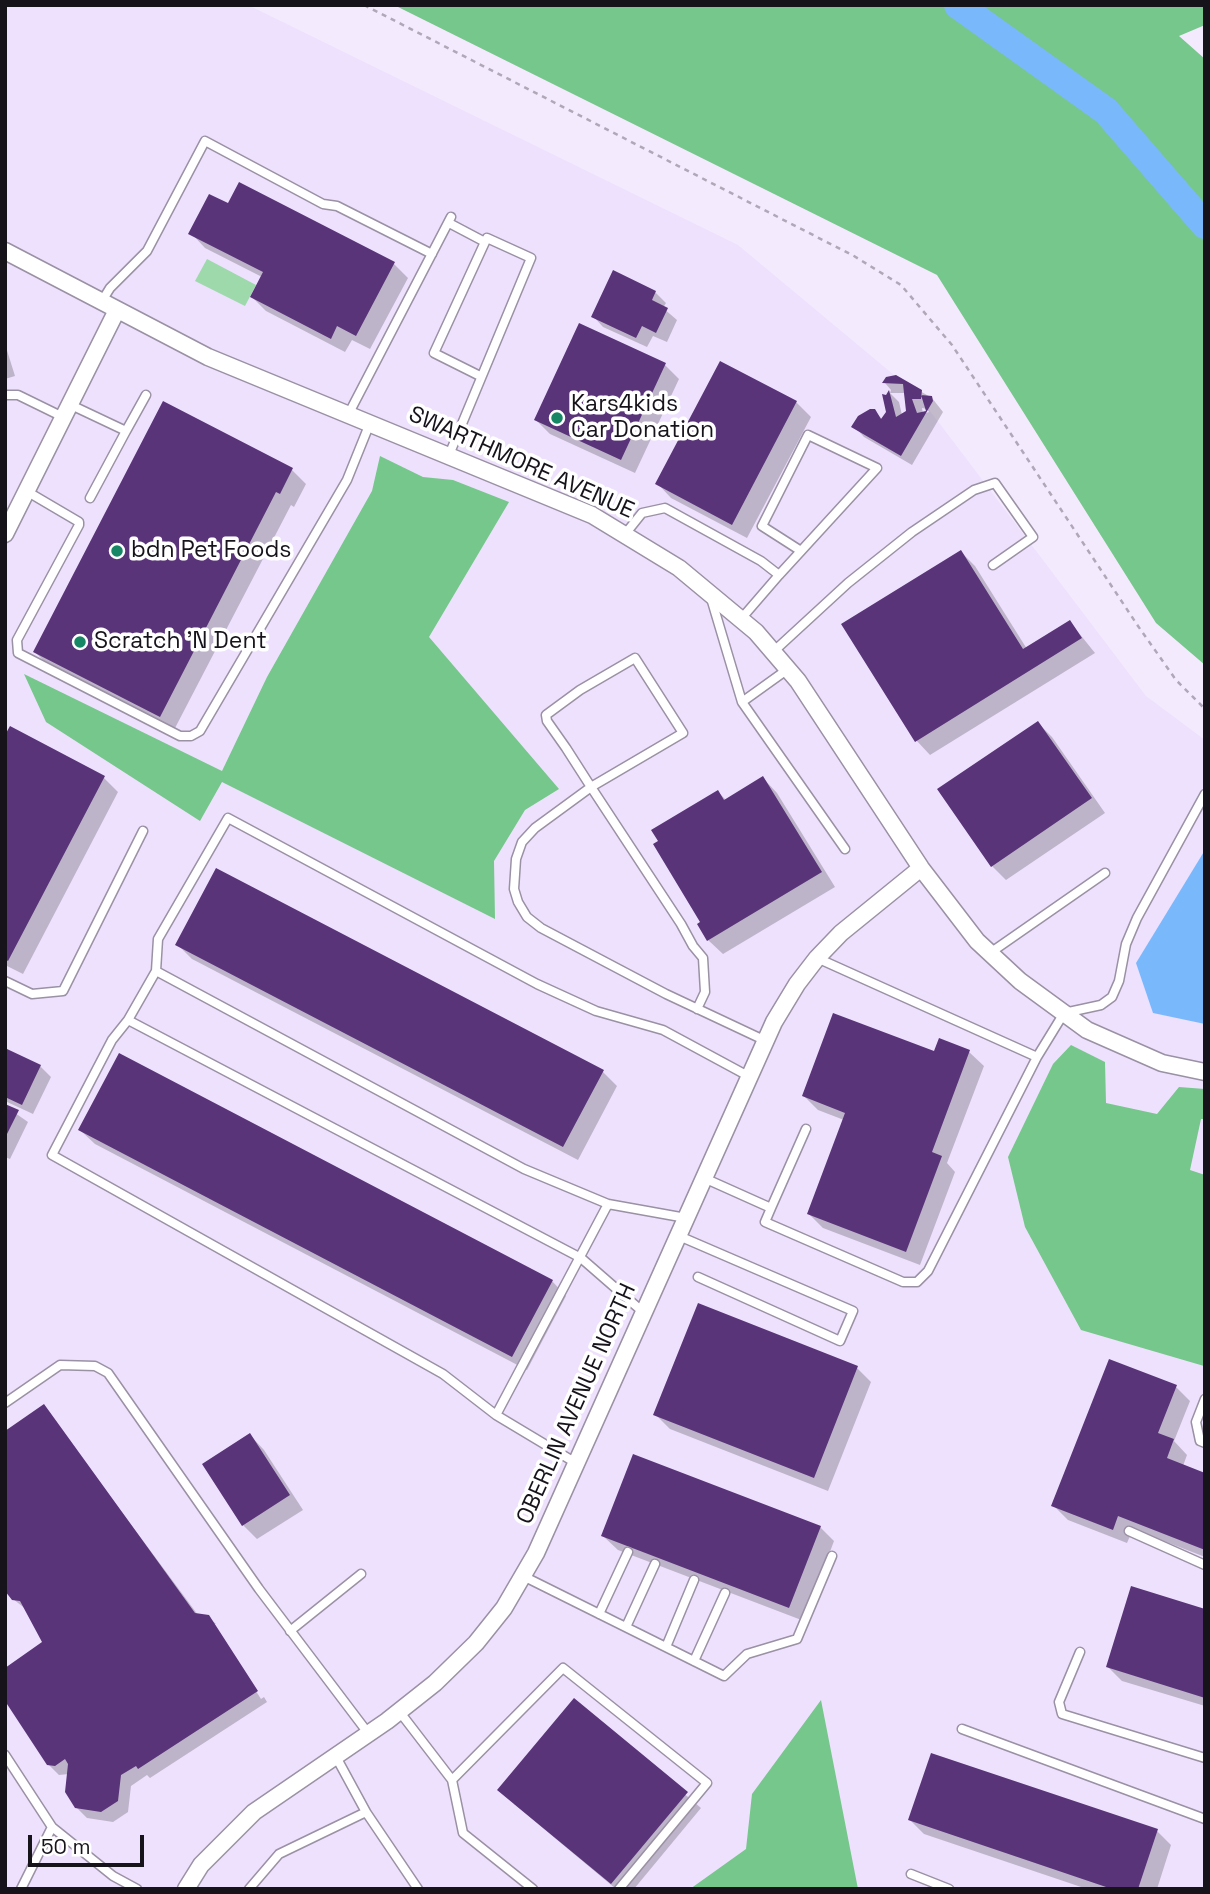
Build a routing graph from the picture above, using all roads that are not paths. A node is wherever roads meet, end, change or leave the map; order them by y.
1 (485, 242) junction
2 (5, 251) edge
3 (432, 254) junction
4 (102, 301) junction
5 (117, 310) junction
6 (480, 376) junction
7 (5, 394) edge
8 (146, 395) dead end
9 (68, 412) junction
10 (348, 415) junction
11 (370, 423) junction
12 (125, 431) junction
13 (449, 455) junction
14 (28, 492) junction
15 (90, 498) dead end
16 (626, 533) junction
17 (5, 534) edge
18 (801, 551) junction
19 (993, 565) dead end
20 (779, 575) junction
21 (710, 592) junction
22 (741, 619) junction
23 (773, 652) junction
24 (788, 669) junction
25 (742, 702) junction
26 (591, 787) junction
27 (1205, 794) edge
28 (143, 831) dead end
29 (845, 849) dead end
30 (921, 868) junction
31 (1105, 873) dead end
32 (990, 953) junction
33 (817, 958) junction
34 (156, 971) junction
35 (5, 981) edge
36 (697, 1009) junction
37 (1064, 1013) junction
38 (128, 1020) junction
39 (766, 1041) junction
40 (1037, 1057) junction
41 (1205, 1072) edge
42 (750, 1077) junction
43 (806, 1129) dead end
44 (704, 1178) junction
45 (608, 1205) junction
46 (771, 1208) junction
47 (686, 1218) junction
48 (679, 1236) junction
49 (581, 1258) junction
50 (698, 1277) dead end
51 (643, 1312) junction
52 (1205, 1399) edge
53 (5, 1403) edge
54 (496, 1415) junction
55 (1205, 1443) edge
56 (576, 1463) junction
57 (1129, 1531) dead end
58 (628, 1552) dead end
59 (832, 1556) dead end
60 (655, 1564) dead end
61 (1205, 1565) edge
62 (361, 1574) dead end
63 (523, 1576) junction
64 (694, 1580) dead end
65 (724, 1593) dead end
66 (599, 1614) junction
67 (626, 1627) junction
68 (290, 1631) junction
69 (666, 1647) junction
70 (1080, 1652) dead end
71 (694, 1661) junction
72 (399, 1711) junction
73 (962, 1728) dead end
74 (368, 1733) junction
75 (5, 1755) edge
76 (335, 1755) junction
77 (1205, 1758) edge
78 (452, 1780) junction
79 (366, 1812) junction
80 (1205, 1819) edge
81 (52, 1827) junction
82 (911, 1874) dead end
83 (21, 1889) edge
84 (137, 1889) edge
85 (186, 1889) edge
86 (249, 1889) edge
87 (418, 1889) edge
88 (533, 1889) edge
89 (619, 1889) edge
90 (949, 1889) edge

1 - 3 lane
1 - 6 lane
1 - 6 lane
2 - 4 street, SWARTHMORE AVENUE
3 - 4 lane
3 - 10 lane
4 - 5 street, SWARTHMORE AVENUE
5 - 9 street
5 - 10 street, SWARTHMORE AVENUE
6 - 13 lane
7 - 9 lane
8 - 12 lane
9 - 12 lane
9 - 14 street
10 - 11 street, SWARTHMORE AVENUE
11 - 13 street, SWARTHMORE AVENUE
11 - 14 lane
12 - 15 lane
13 - 16 street, SWARTHMORE AVENUE
14 - 17 street
16 - 20 lane
16 - 21 street, SWARTHMORE AVENUE
18 - 18 lane
18 - 20 lane
19 - 23 lane
20 - 22 lane
21 - 22 street, SWARTHMORE AVENUE
21 - 25 lane
22 - 23 street, SWARTHMORE AVENUE
23 - 24 street, SWARTHMORE AVENUE
24 - 25 lane
24 - 30 street, SWARTHMORE AVENUE
25 - 29 lane
26 - 26 lane
26 - 36 lane
26 - 36 lane
27 - 37 lane
28 - 35 lane
30 - 32 street, SWARTHMORE AVENUE
30 - 33 street, OBERLIN AVENUE NORTH
31 - 32 lane
32 - 37 street, SWARTHMORE AVENUE
33 - 39 street, OBERLIN AVENUE NORTH
33 - 40 lane
34 - 38 lane
34 - 42 lane
34 - 45 lane
36 - 39 lane
37 - 40 lane
37 - 41 street, SWARTHMORE AVENUE
38 - 49 lane
38 - 54 lane
39 - 42 street, OBERLIN AVENUE NORTH
40 - 46 lane
42 - 44 street, OBERLIN AVENUE NORTH
43 - 46 lane
44 - 46 lane
44 - 47 street, OBERLIN AVENUE NORTH
45 - 47 lane
45 - 49 lane
47 - 48 street, OBERLIN AVENUE NORTH
48 - 50 lane
48 - 51 street, OBERLIN AVENUE NORTH
49 - 51 lane
49 - 54 lane
51 - 56 street, OBERLIN AVENUE NORTH
52 - 55 lane
53 - 68 lane
54 - 56 lane
56 - 63 street, OBERLIN AVENUE NORTH
57 - 61 lane
58 - 66 lane
59 - 71 lane
60 - 67 lane
62 - 68 lane
63 - 66 lane
63 - 72 street, OBERLIN AVENUE NORTH
64 - 69 lane
65 - 71 lane
66 - 67 lane
67 - 69 lane
68 - 74 lane
69 - 71 lane
70 - 77 lane
72 - 74 street, OBERLIN AVENUE NORTH
72 - 78 lane
73 - 80 lane
74 - 76 street, OBERLIN AVENUE NORTH
75 - 81 lane
76 - 79 lane
76 - 85 street, OBERLIN AVENUE NORTH
78 - 88 lane
78 - 89 lane
79 - 86 lane
79 - 87 lane
81 - 83 lane
81 - 84 lane
82 - 90 lane

